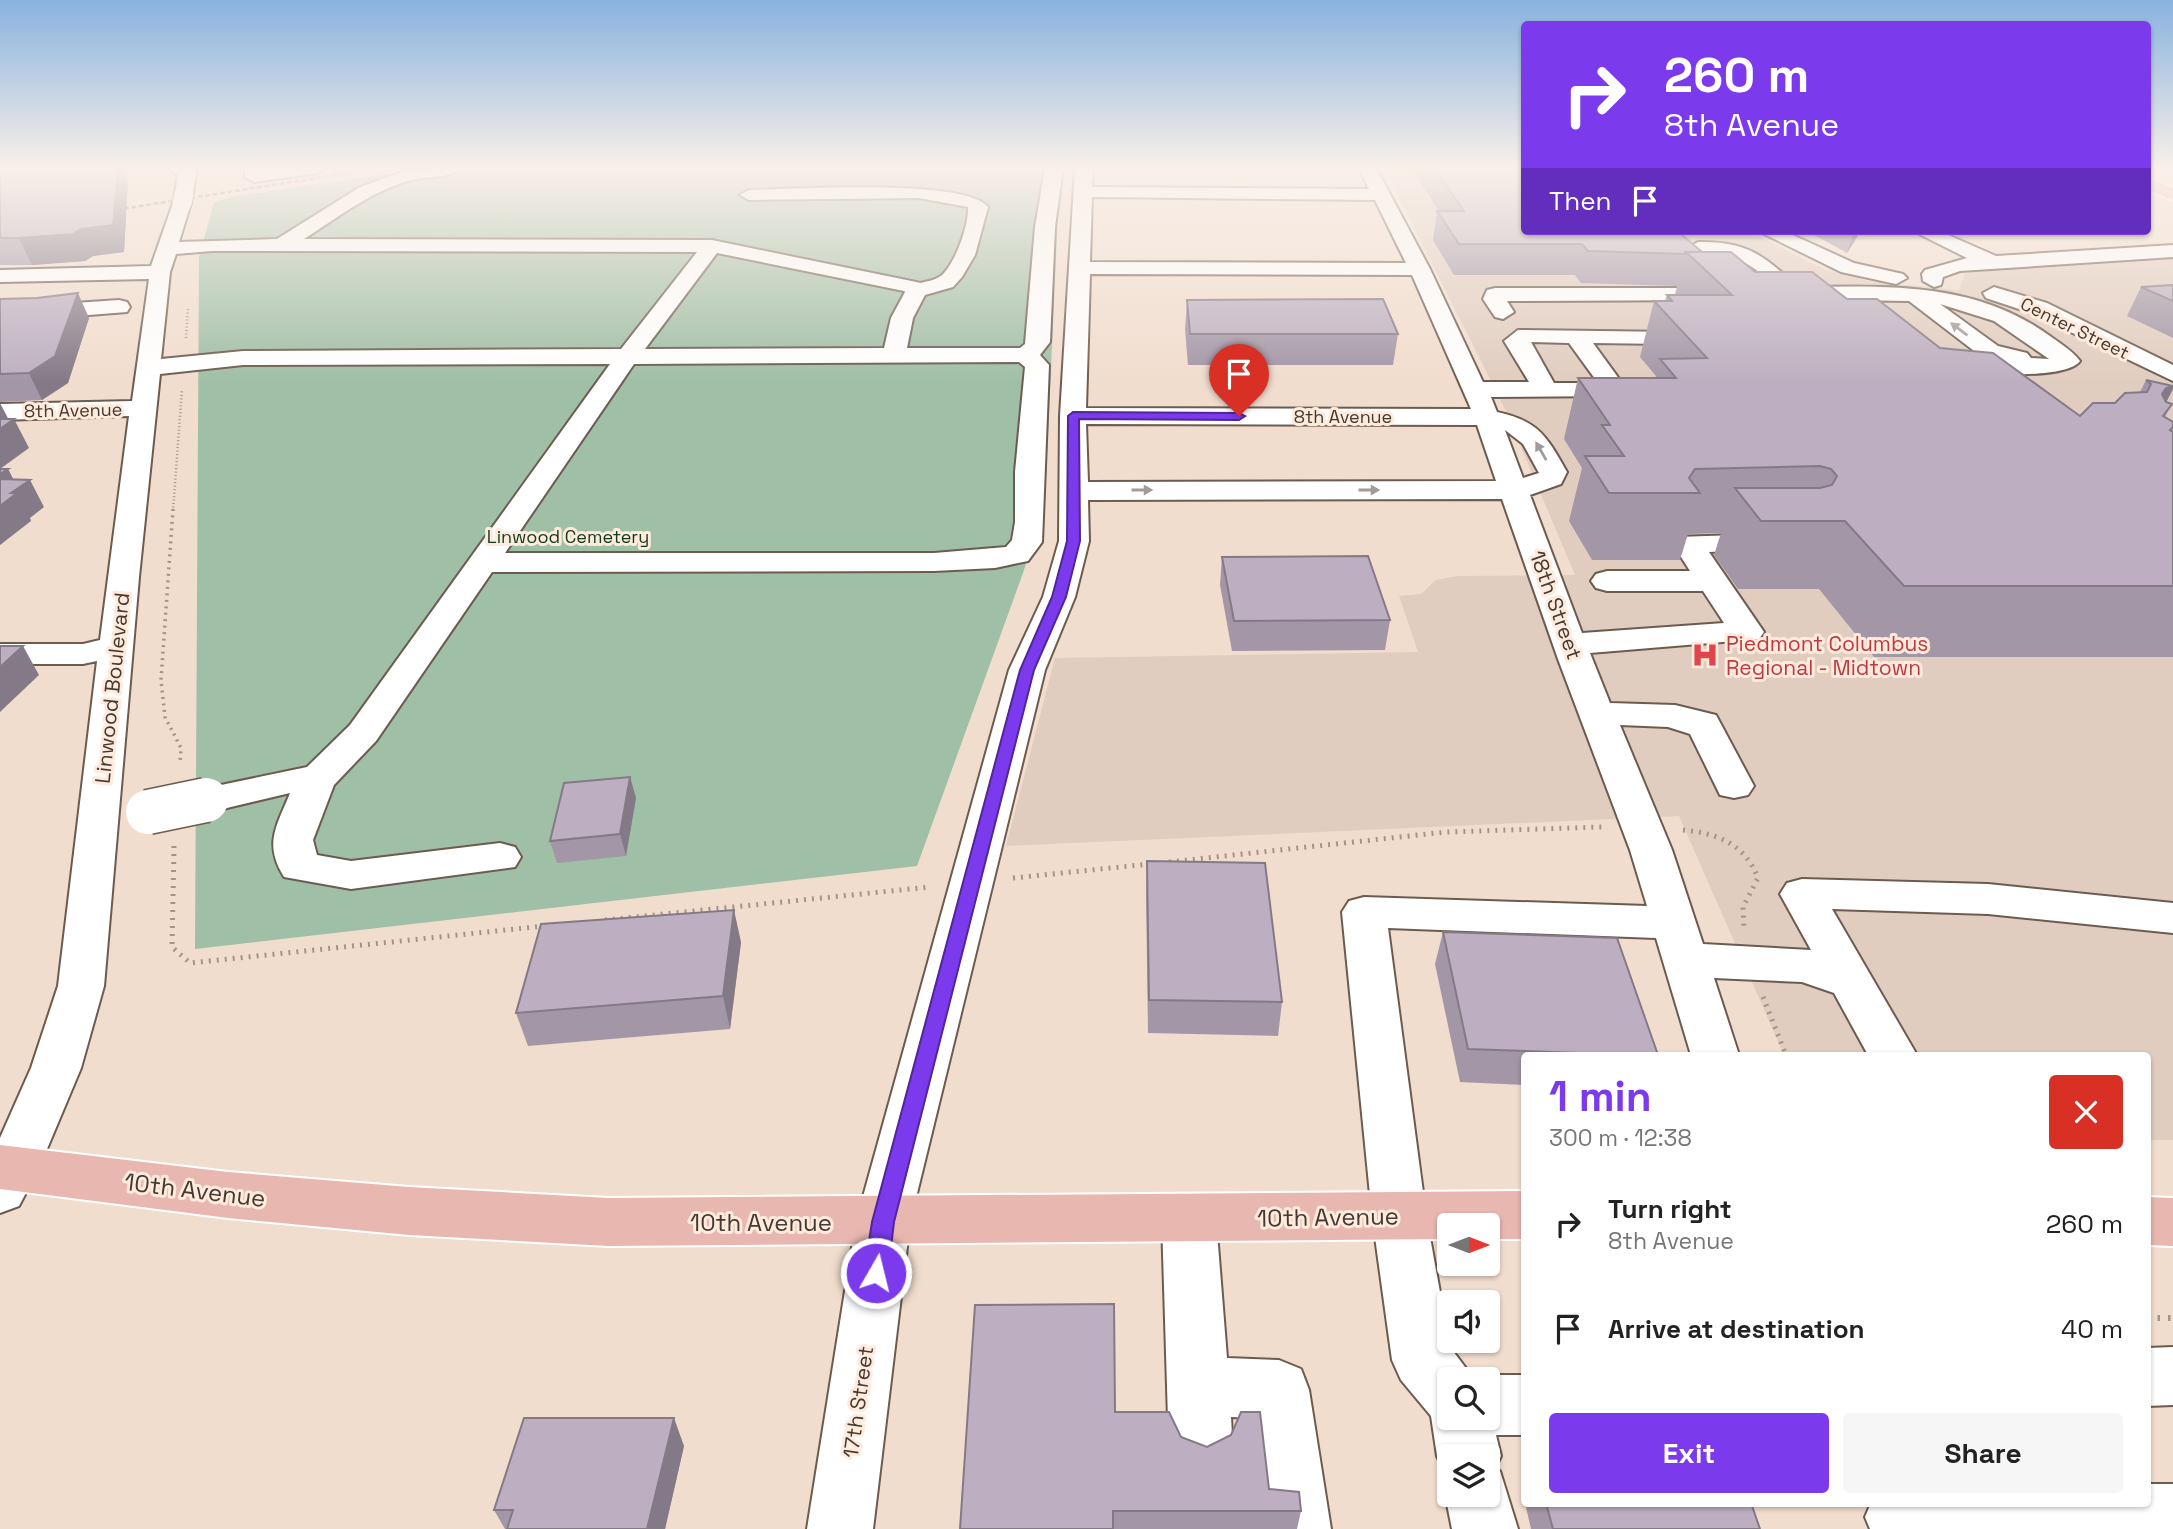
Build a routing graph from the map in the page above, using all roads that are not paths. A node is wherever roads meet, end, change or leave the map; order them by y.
1 (170, 239) edge
2 (290, 239) edge
3 (438, 239) edge
4 (717, 239) edge
5 (757, 239) edge
6 (969, 239) edge
7 (1044, 239) edge
8 (1083, 239) edge
9 (1404, 239) edge
10 (1786, 239) edge
11 (1941, 239) edge
12 (2117, 239) edge
13 (281, 245) junction
14 (2173, 251) edge
15 (2148, 253) junction
16 (1993, 263) junction
17 (1082, 268) junction
18 (1420, 269) junction
19 (1859, 271) junction
20 (0, 276) edge
21 (161, 277) junction
22 (1934, 281) junction
23 (76, 290) edge
24 (917, 291) junction
25 (1632, 293) junction
26 (1792, 294) junction
27 (1855, 295) junction
28 (1914, 296) junction
29 (1740, 303) junction
30 (119, 305) junction
31 (60, 312) junction
32 (1470, 312) junction
33 (1647, 312) junction
34 (1774, 312) edge
35 (0, 315) edge
36 (133, 330) junction
37 (1576, 336) junction
38 (1668, 337) edge
39 (1025, 355) junction
40 (894, 356) junction
41 (626, 357) junction
42 (1937, 358) edge
43 (2141, 360) junction
44 (2068, 361) junction
45 (149, 368) junction
46 (2173, 374) edge
47 (1546, 390) junction
48 (1481, 403) junction
49 (145, 406) junction
50 (0, 412) edge
51 (1073, 416) junction
52 (1515, 490) junction
53 (1074, 491) junction
54 (1796, 543) edge
55 (483, 562) junction
56 (1606, 581) dead end
57 (1713, 581) junction
58 (1570, 644) junction
59 (116, 646) junction
60 (0, 654) edge
61 (1600, 721) junction
62 (318, 779) junction
63 (1734, 786) dead end
64 (98, 823) junction
65 (500, 857) dead end
66 (2173, 918) edge
67 (1683, 955) junction
68 (1839, 976) junction
69 (1714, 1052) edge
70 (1891, 1052) edge
71 (4, 1175) edge
72 (1399, 1215) junction
73 (1521, 1215) edge
74 (1189, 1220) junction
75 (2151, 1221) edge
76 (883, 1222) junction
77 (2173, 1222) edge
78 (2173, 1376) edge
79 (2151, 1377) edge
80 (1437, 1378) edge
81 (1199, 1386) junction
82 (1500, 1405) edge
83 (1521, 1405) edge
84 (1201, 1453) edge
85 (1481, 1507) edge
86 (1898, 1516) edge
87 (2081, 1516) edge
88 (2173, 1517) edge
89 (840, 1529) edge
90 (1297, 1529) edge
91 (1485, 1529) edge

1 - 21 street, Linwood Boulevard
2 - 13 street
3 - 13 street
4 - 41 street
5 - 24 street
6 - 24 street
7 - 39 street
8 - 17 street, 17th Street
9 - 18 street, 18th Street
10 - 19 street, Center Street
11 - 16 street
12 - 15 street
13 - 21 street
14 - 15 street
15 - 16 street
16 - 22 street
17 - 18 street
17 - 51 street, 17th Street
18 - 32 street, 18th Street
19 - 22 street, Center Street
19 - 27 street
20 - 21 street
21 - 30 street
21 - 36 street, Linwood Boulevard
22 - 43 street, Center Street
23 - 31 street
24 - 40 street
25 - 29 street
25 - 32 street
25 - 33 street
26 - 27 street
26 - 29 street
26 - 29 street
27 - 28 street
27 - 34 street
28 - 44 street
44 -> 28 street
29 - 33 street
30 - 31 street
30 - 36 street
31 - 35 street
32 - 33 street
32 - 48 street, 18th Street
36 - 45 street, Linwood Boulevard
37 - 38 street
37 - 47 street
37 - 47 street, 8th Avenue
39 - 40 street
39 - 55 street
40 - 41 street
41 - 45 street
41 - 55 street
42 - 44 street
43 - 44 street
43 - 46 street, Center Street
45 - 49 street, Linwood Boulevard
47 - 48 street, 8th Avenue
48 - 51 street, 8th Avenue
48 - 52 street, 18th Street
49 - 50 street, 8th Avenue
49 - 59 street, Linwood Boulevard
51 - 53 street, 17th Street
53 -> 52 street
52 - 58 street, 18th Street
53 - 76 street, 17th Street
54 - 57 street
55 - 62 street
56 - 57 street
57 - 58 street
58 - 61 street, 18th Street
59 - 60 street
59 - 64 street, Linwood Boulevard
61 - 63 street
61 - 67 street, 18th Street
62 - 64 street, bridge
62 - 65 street
64 - 71 street, Linwood Boulevard
66 - 68 street
67 - 68 street
67 - 69 street, 18th Street
67 - 72 street
68 - 70 street
71 - 76 main road, 10th Avenue
72 - 73 main road, 10th Avenue
72 - 74 main road, 10th Avenue
72 - 80 street
74 - 76 main road, 10th Avenue
74 - 81 street
75 - 77 main road
76 - 89 street, 17th Street
78 - 79 street
81 - 84 street
81 - 90 street
82 - 83 street
85 - 91 street
86 - 87 street
87 - 88 street

